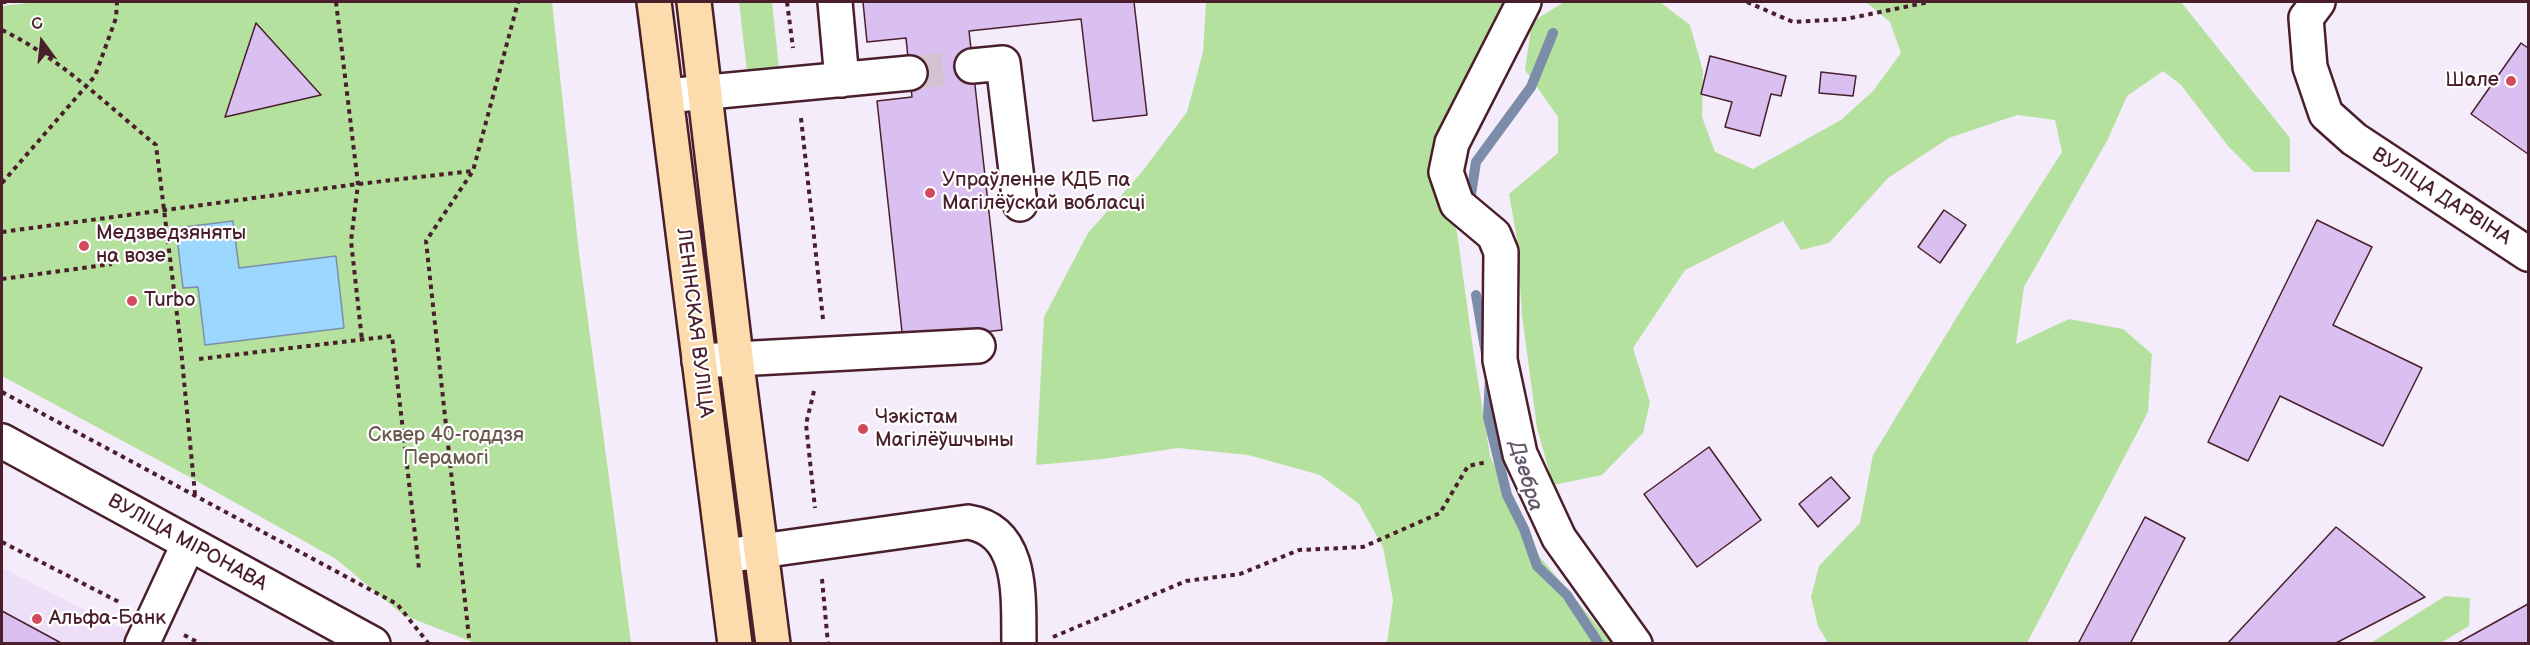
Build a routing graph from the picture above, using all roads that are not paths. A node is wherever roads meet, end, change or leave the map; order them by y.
1 (654, 2) edge
2 (694, 2) edge
3 (835, 2) edge
4 (1524, 2) edge
5 (2318, 2) edge
6 (972, 66) tunnel mouth
7 (910, 73) tunnel mouth
8 (842, 80) junction
9 (704, 92) junction
10 (666, 96) junction
11 (1020, 204) dead end
12 (2529, 254) edge
13 (978, 346) dead end
14 (736, 357) junction
15 (699, 361) junction
16 (2, 441) edge
17 (189, 545) junction
18 (760, 551) junction
19 (725, 556) junction
20 (148, 631) edge
21 (373, 644) edge
22 (735, 644) edge
23 (773, 644) edge
24 (1019, 644) edge
25 (1635, 644) edge

1 - 10 main road, ЛЕНІНСКАЯ ВУЛІЦА
2 - 9 main road, ЛЕНІНСКАЯ ВУЛІЦА
3 - 8 street
4 - 25 street
5 - 12 street, ВУЛІЦА ДАРВІНА
6 - 11 street
7 - 8 street
8 - 9 street
9 - 10 street
9 - 14 main road, ЛЕНІНСКАЯ ВУЛІЦА
10 - 15 main road, ЛЕНІНСКАЯ ВУЛІЦА
13 - 14 street
14 - 15 street
14 - 18 main road, ЛЕНІНСКАЯ ВУЛІЦА
15 - 19 main road, ЛЕНІНСКАЯ ВУЛІЦА
16 - 17 street, ВУЛІЦА МІРОНАВА
17 - 20 street
17 - 21 street, ВУЛІЦА МІРОНАВА
18 - 19 street
18 - 23 main road, ЛЕНІНСКАЯ ВУЛІЦА
18 - 24 street
19 - 22 main road, ЛЕНІНСКАЯ ВУЛІЦА

